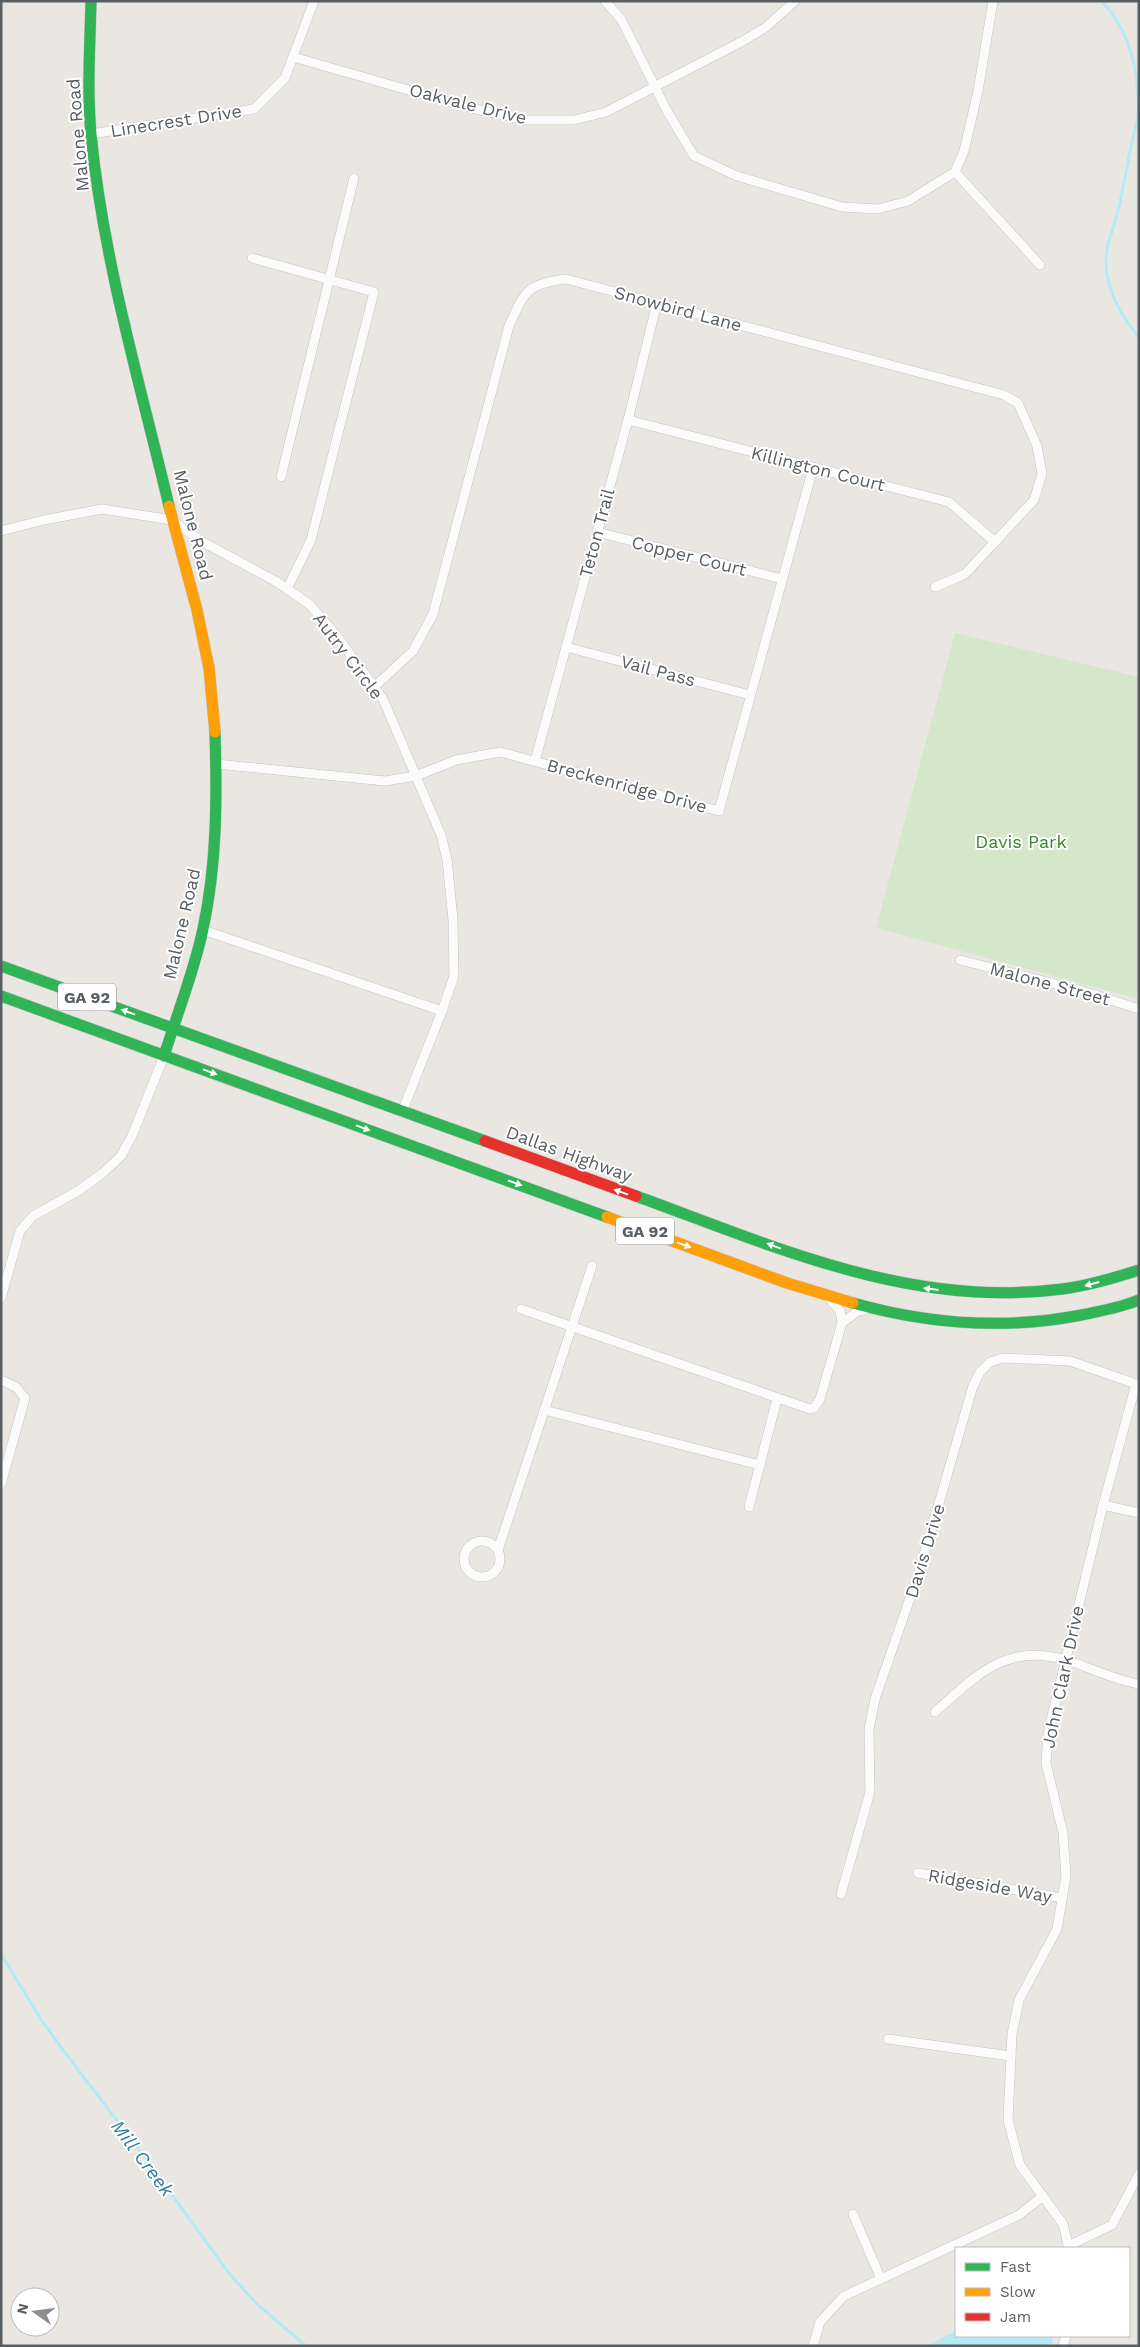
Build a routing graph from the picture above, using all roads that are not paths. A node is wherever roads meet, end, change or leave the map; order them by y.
1 (91, 1) edge
2 (314, 1) edge
3 (605, 1) edge
4 (795, 1) edge
5 (993, 1) edge
6 (293, 58) junction
7 (656, 87) junction
8 (92, 134) junction
9 (955, 172) junction
10 (354, 178) dead end
11 (252, 258) dead end
12 (1040, 265) dead end
13 (329, 280) junction
14 (657, 303) junction
15 (628, 420) junction
16 (813, 468) junction
17 (281, 478) dead end
18 (172, 520) junction
19 (1, 531) edge
20 (597, 532) junction
21 (995, 542) junction
22 (782, 579) junction
23 (935, 587) dead end
24 (287, 589) junction
25 (566, 647) junction
26 (374, 687) junction
27 (750, 695) junction
28 (535, 762) junction
29 (216, 764) junction
30 (416, 776) junction
31 (203, 930) junction
32 (960, 960) dead end
33 (1, 966) edge
34 (1, 996) edge
35 (1139, 1009) edge
36 (442, 1011) junction
37 (174, 1028) junction
38 (164, 1056) junction
39 (402, 1112) junction
40 (1, 1261) edge
41 (10, 1266) junction
42 (592, 1266) dead end
43 (1139, 1270) edge
44 (826, 1295) junction
45 (1, 1298) edge
46 (1139, 1300) edge
47 (870, 1308) junction
48 (521, 1309) dead end
49 (842, 1323) junction
50 (572, 1326) junction
51 (1, 1380) edge
52 (1137, 1384) edge
53 (777, 1399) junction
54 (544, 1410) junction
55 (760, 1464) junction
56 (1, 1484) edge
57 (1103, 1505) junction
58 (749, 1507) dead end
59 (1139, 1513) edge
60 (498, 1550) junction
61 (1065, 1660) junction
62 (1139, 1684) edge
63 (935, 1712) dead end
64 (918, 1873) dead end
65 (841, 1894) dead end
66 (1062, 1898) junction
67 (888, 2040) dead end
68 (1011, 2056) junction
69 (1139, 2174) edge
70 (1043, 2196) junction
71 (853, 2214) dead end
72 (1068, 2247) edge
73 (881, 2279) junction
74 (813, 2346) edge

1 - 8 main road, Malone Road
2 - 6 street, Linecrest Drive
3 - 7 street
4 - 7 street, Oakvale Drive
5 - 9 street
6 - 7 street, Oakvale Drive
6 - 8 street, Linecrest Drive
7 - 9 street
8 - 18 main road, Malone Road
9 - 12 street
10 - 13 street
11 - 13 street
13 - 17 street
13 - 24 street
14 - 15 street, Teton Trail
14 - 21 street, Snowbird Lane
14 - 26 street, Snowbird Lane
15 - 16 street, Killington Court
15 - 20 street, Teton Trail
16 - 21 street, Killington Court
16 - 22 street, Breckenridge Drive
18 - 19 street, Autry Circle
18 - 24 street, Autry Circle
18 - 29 main road, Malone Road
20 - 22 street, Copper Court
20 - 25 street, Teton Trail
21 - 23 street, Snowbird Lane
22 - 27 street, Breckenridge Drive
24 - 26 street, Autry Circle
25 - 27 street, Vail Pass
25 - 28 street, Teton Trail
26 - 30 street, Autry Circle
27 - 28 street, Breckenridge Drive
28 - 30 street, Breckenridge Drive
29 - 30 street, Breckenridge Drive
29 - 31 main road, Malone Road
30 - 36 street, Autry Circle
31 - 36 street
31 - 37 main road, Malone Road
32 - 35 street, Malone Street
37 -> 33 main road, Dallas Highway / GA 92
34 - 38 main road, GA 92
36 - 39 street, Autry Circle
37 - 38 main road, Malone Road
37 - 39 main road, Dallas Highway / GA 92
38 - 41 street
38 -> 44 main road, GA 92
43 -> 39 main road, Dallas Highway / GA 92
40 - 41 street
41 - 45 street
42 - 50 street
44 - 47 main road, GA 92
44 - 49 street
46 - 47 main road, GA 92
47 - 49 street
48 - 50 street
49 - 53 street
50 - 53 street
50 - 54 street
51 - 56 street
52 - 57 street, John Clark Drive
52 - 65 street, Davis Drive
53 - 55 street
54 - 55 street
54 - 60 street
55 - 58 street
57 - 59 street
57 - 61 street, John Clark Drive
60 - 60 street
61 - 62 street
61 - 63 street
61 - 66 street, John Clark Drive
64 - 66 street, Ridgeside Way
66 - 68 street, John Clark Drive
67 - 68 street
68 - 70 street, John Clark Drive
69 - 72 street
70 - 72 street, John Clark Drive
70 - 73 street
71 - 73 street
73 - 74 street

